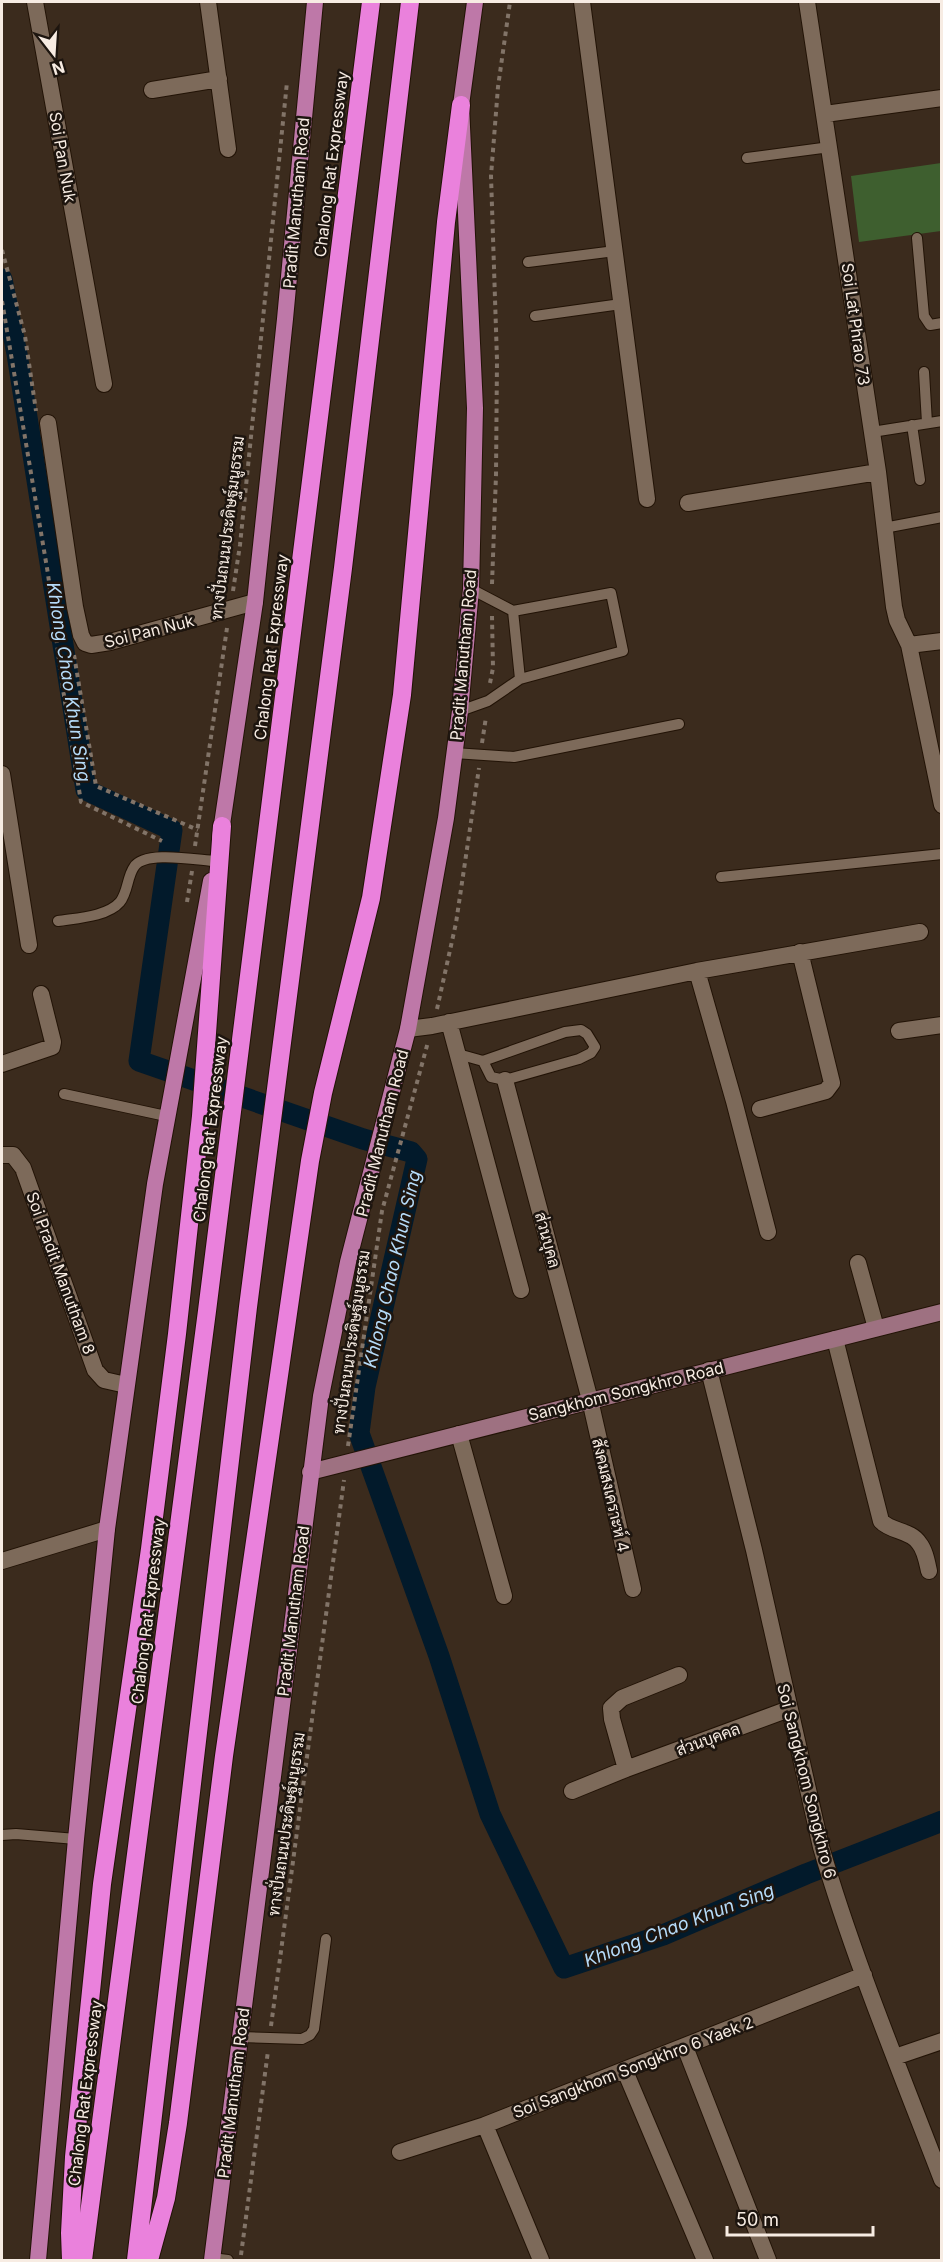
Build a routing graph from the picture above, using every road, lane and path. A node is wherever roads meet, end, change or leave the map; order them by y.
1 (35, 2) edge
2 (208, 2) edge
3 (315, 2) edge
4 (371, 2) edge
5 (410, 2) edge
6 (475, 2) edge
7 (582, 2) edge
8 (807, 2) edge
9 (288, 72) dead end
10 (219, 79) junction
11 (152, 90) dead end
12 (942, 98) edge
13 (462, 105) junction
14 (825, 114) junction
15 (830, 147) junction
16 (228, 149) dead end
17 (747, 158) dead end
18 (917, 238) dead end
19 (615, 251) junction
20 (528, 262) dead end
21 (621, 304) junction
22 (535, 316) dead end
23 (942, 323) edge
24 (924, 372) dead end
25 (104, 384) dead end
26 (942, 421) edge
27 (48, 423) dead end
28 (927, 423) junction
29 (912, 425) junction
30 (872, 432) junction
31 (878, 472) junction
32 (920, 480) dead end
33 (646, 499) dead end
34 (688, 503) dead end
35 (942, 517) edge
36 (884, 528) junction
37 (471, 589) junction
38 (255, 602) junction
39 (230, 609) junction
40 (513, 611) junction
41 (942, 641) edge
42 (909, 645) junction
43 (520, 679) junction
44 (460, 711) junction
45 (679, 724) dead end
46 (454, 753) junction
47 (2, 774) edge
48 (942, 805) edge
49 (222, 826) junction
50 (942, 854) edge
51 (193, 859) junction
52 (215, 861) junction
53 (721, 877) dead end
54 (186, 906) dead end
55 (58, 921) dead end
56 (920, 932) dead end
57 (29, 945) dead end
58 (800, 952) junction
59 (697, 970) junction
60 (41, 994) dead end
61 (449, 1022) junction
62 (942, 1025) edge
63 (408, 1029) junction
64 (899, 1031) dead end
65 (458, 1054) junction
66 (483, 1061) junction
67 (2, 1064) edge
68 (505, 1080) junction
69 (64, 1094) dead end
70 (760, 1109) dead end
71 (166, 1116) junction
72 (401, 1143) dead end
73 (2, 1155) edge
74 (768, 1232) dead end
75 (858, 1263) dead end
76 (521, 1290) dead end
77 (942, 1312) edge
78 (876, 1328) junction
79 (835, 1339) junction
80 (709, 1370) junction
81 (126, 1384) junction
82 (590, 1401) junction
83 (459, 1434) junction
84 (346, 1463) junction
85 (310, 1472) junction
86 (107, 1529) junction
87 (2, 1561) edge
88 (929, 1571) dead end
89 (633, 1589) dead end
90 (504, 1596) dead end
91 (679, 1675) dead end
92 (789, 1709) junction
93 (626, 1769) junction
94 (572, 1791) dead end
95 (2, 1835) edge
96 (76, 1839) junction
97 (326, 1939) dead end
98 (864, 1975) junction
99 (241, 2037) junction
100 (270, 2038) junction
101 (942, 2041) edge
102 (685, 2047) junction
103 (895, 2057) junction
104 (625, 2071) junction
105 (485, 2125) junction
106 (400, 2152) dead end
107 (942, 2180) edge
108 (38, 2260) edge
109 (71, 2260) edge
110 (83, 2260) edge
111 (136, 2260) edge
112 (149, 2260) edge
113 (217, 2260) edge
114 (240, 2260) edge
115 (541, 2260) edge
116 (705, 2260) edge
117 (768, 2260) edge

1 - 25 street, Soi Pan Nuk
2 - 10 street
3 - 38 main road, Pradit Manutham Road
4 - 110 highway, Chalong Rat Expressway
5 - 111 highway
6 - 13 main road, Pradit Manutham Road
7 - 19 street
8 - 14 street, Soi Lat Phrao 73
9 - 39 path, ทางปั่นถนนประดิษฐ์มนูธรรม
10 - 11 street
10 - 16 street
12 - 14 street
13 - 37 main road, Pradit Manutham Road
13 - 112 highway
14 - 15 street, Soi Lat Phrao 73
15 - 17 lane
15 - 30 street, Soi Lat Phrao 73
18 - 23 lane
19 - 20 lane
19 - 21 street
21 - 22 lane
21 - 33 street
24 - 28 lane
26 - 28 lane
27 - 39 street, Soi Pan Nuk
28 - 29 lane
29 - 30 lane
29 - 32 lane
30 - 31 street, Soi Lat Phrao 73
31 - 34 street
31 - 36 street, Soi Lat Phrao 73
35 - 36 lane
36 - 42 street, Soi Lat Phrao 73
37 - 40 lane
37 - 44 main road, Pradit Manutham Road
38 - 39 street, Soi Pan Nuk
38 - 49 main road, Pradit Manutham Road
39 - 51 path, ทางปั่นถนนประดิษฐ์มนูธรรม
40 - 43 lane
40 - 43 lane
41 - 42 street
42 - 48 street, Soi Lat Phrao 73
43 - 44 lane
44 - 46 main road, Pradit Manutham Road
45 - 46 lane
46 - 63 main road, Pradit Manutham Road
47 - 57 street
49 - 52 main road, Pradit Manutham Road
49 - 109 highway
50 - 53 lane
51 - 52 lane
51 - 54 path, ทางปั่นถนนประดิษฐ์มนูธรรม
51 - 55 lane
52 - 71 main road, Pradit Manutham Road
56 - 58 street
58 - 59 street
58 - 70 street
59 - 61 street
59 - 74 street
60 - 67 street
61 - 63 street
61 - 65 street
62 - 64 street
63 - 85 main road, Pradit Manutham Road
65 - 66 lane
65 - 76 street
66 - 68 lane
66 - 68 lane
68 - 82 street, ส่วนบุคล
69 - 71 lane
71 - 81 main road, Pradit Manutham Road
72 - 84 path, ทางปั่นถนนประดิษฐ์มนูธรรม
73 - 81 street, Soi Pradit Manutham 8
75 - 78 street
77 - 78 main road, Sangkhom Songkhro Road
78 - 79 main road, Sangkhom Songkhro Road
79 - 80 main road, Sangkhom Songkhro Road
79 - 88 street
80 - 82 main road, Sangkhom Songkhro Road
80 - 92 street, Soi Sangkhom Songkhro 6
81 - 86 main road, Pradit Manutham Road
82 - 83 main road, Sangkhom Songkhro Road
82 - 89 street, สังคมสงเคราะห์ 4
83 - 84 main road, Sangkhom Songkhro Road
83 - 90 street
84 - 85 main road, Sangkhom Songkhro Road
84 - 100 path, ทางปั่นถนนประดิษฐ์มนูธรรม
85 - 99 main road, Pradit Manutham Road
86 - 87 street
86 - 96 main road, Pradit Manutham Road
91 - 93 street
92 - 93 street, ส่วนบุคคล
92 - 98 street, Soi Sangkhom Songkhro 6
93 - 94 street, ส่วนบุคคล
95 - 96 lane
96 - 108 main road, Pradit Manutham Road
97 - 100 lane
98 - 102 street, Soi Sangkhom Songkhro 6 Yaek 2
98 - 103 street, Soi Sangkhom Songkhro 6
99 - 100 lane
99 - 113 main road, Pradit Manutham Road
100 - 114 path, ทางปั่นถนนประดิษฐ์มนูธรรม
101 - 103 street
102 - 104 street, Soi Sangkhom Songkhro 6 Yaek 2
102 - 117 street
103 - 107 street, Soi Sangkhom Songkhro 6
104 - 105 street, Soi Sangkhom Songkhro 6 Yaek 2
104 - 116 street
105 - 106 street, Soi Sangkhom Songkhro 6 Yaek 2
105 - 115 street

